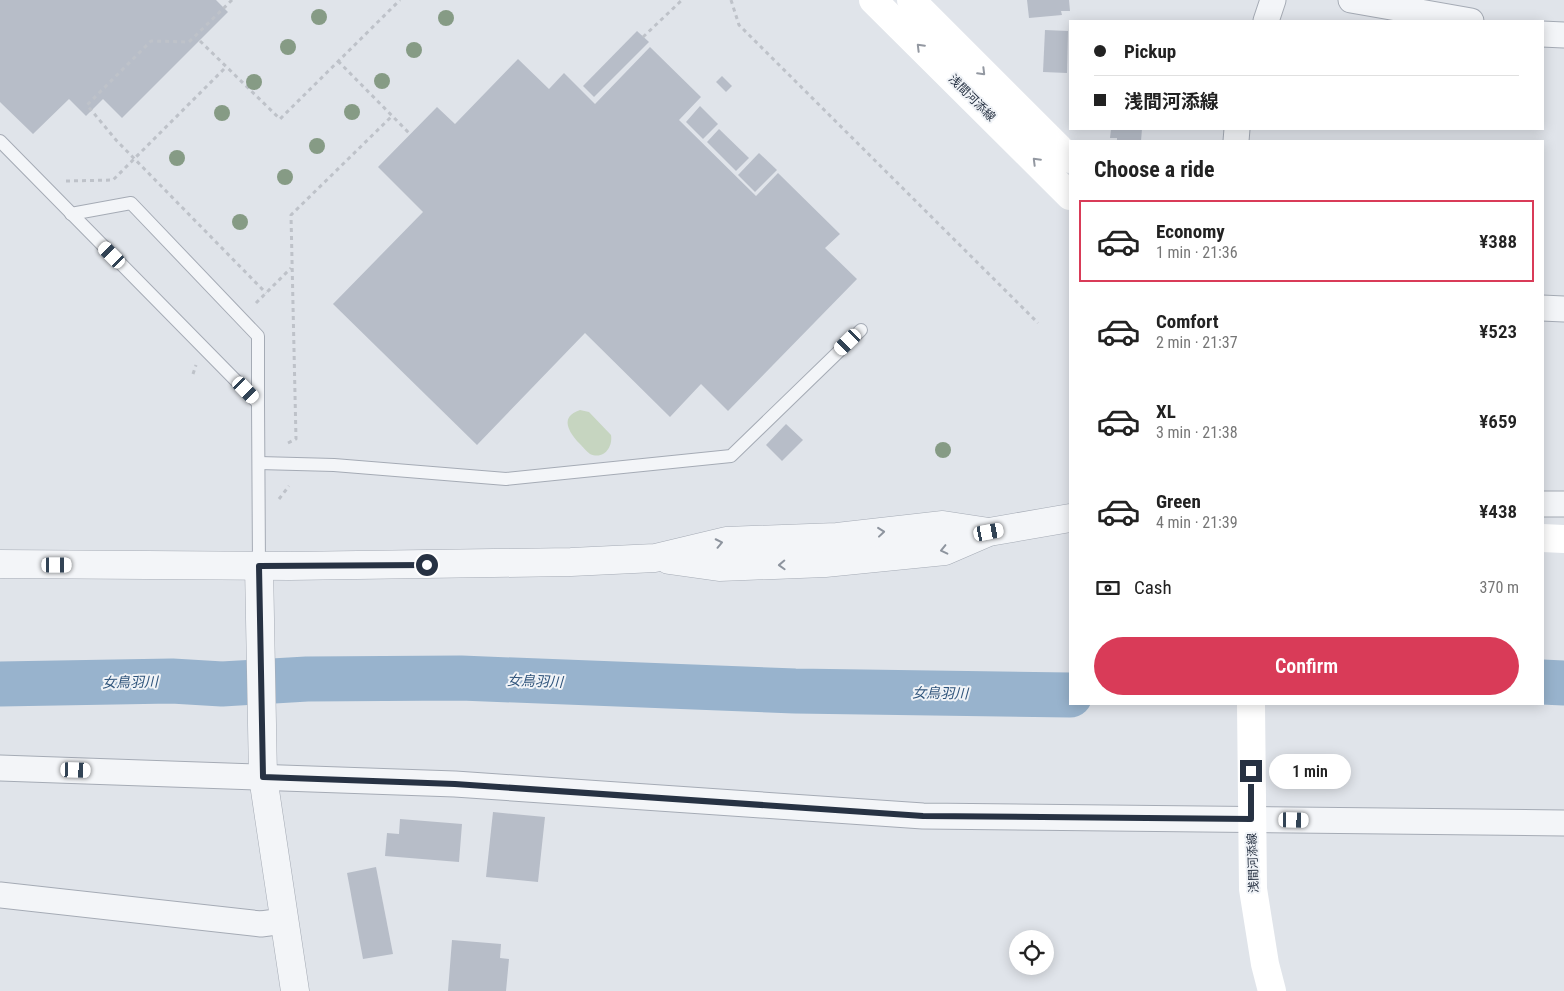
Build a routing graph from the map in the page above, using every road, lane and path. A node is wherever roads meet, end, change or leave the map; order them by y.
1 (232, 0) edge
2 (400, 0) edge
3 (682, 0) edge
4 (731, 0) edge
5 (873, 0) edge
6 (911, 0) edge
7 (1273, 0) edge
8 (1351, 0) edge
9 (1266, 20) edge
10 (1465, 20) edge
11 (1544, 34) edge
12 (1564, 35) edge
13 (644, 37) dead end
14 (200, 41) dead end
15 (338, 61) junction
16 (226, 67) junction
17 (392, 116) junction
18 (410, 134) dead end
19 (0, 141) edge
20 (1069, 158) edge
21 (134, 159) junction
22 (57, 181) dead end
23 (1069, 195) edge
24 (71, 214) junction
25 (292, 268) junction
26 (266, 293) junction
27 (256, 303) dead end
28 (1544, 308) edge
29 (1564, 309) edge
30 (1038, 323) dead end
31 (861, 330) dead end
32 (258, 403) junction
33 (288, 443) dead end
34 (259, 463) junction
35 (289, 486) dead end
36 (276, 503) dead end
37 (1544, 504) edge
38 (1564, 504) edge
39 (1069, 518) edge
40 (1544, 538) edge
41 (1564, 539) edge
42 (0, 564) edge
43 (259, 574) junction
44 (1251, 705) edge
45 (0, 768) edge
46 (263, 771) junction
47 (1251, 812) junction
48 (1564, 823) edge
49 (0, 895) edge
50 (284, 921) junction
51 (295, 991) edge
52 (1272, 991) edge

1 - 21 path
2 - 15 path
3 - 13 path
4 - 30 path
23 -> 5 main road, 浅間河添線
6 -> 20 main road
7 - 9 street
8 - 10 street
11 - 12 street
14 - 16 path
15 - 16 path
15 - 17 path
16 - 21 path
17 - 18 path
17 - 25 path
19 - 24 lane
21 - 22 path
21 - 26 path
24 - 32 lane
24 - 32 lane
25 - 26 path
25 - 33 path
26 - 27 path
28 - 29 street
31 - 34 lane
32 - 34 lane
34 - 43 lane
35 - 36 path
37 - 38 street
39 - 43 street
40 - 41 main road
42 - 43 street
43 - 46 street
44 - 47 main road, 浅間河添線
45 - 46 street
46 - 47 street
46 - 50 street
47 - 48 street
47 - 52 main road, 浅間河添線
49 - 50 street
50 - 51 street

